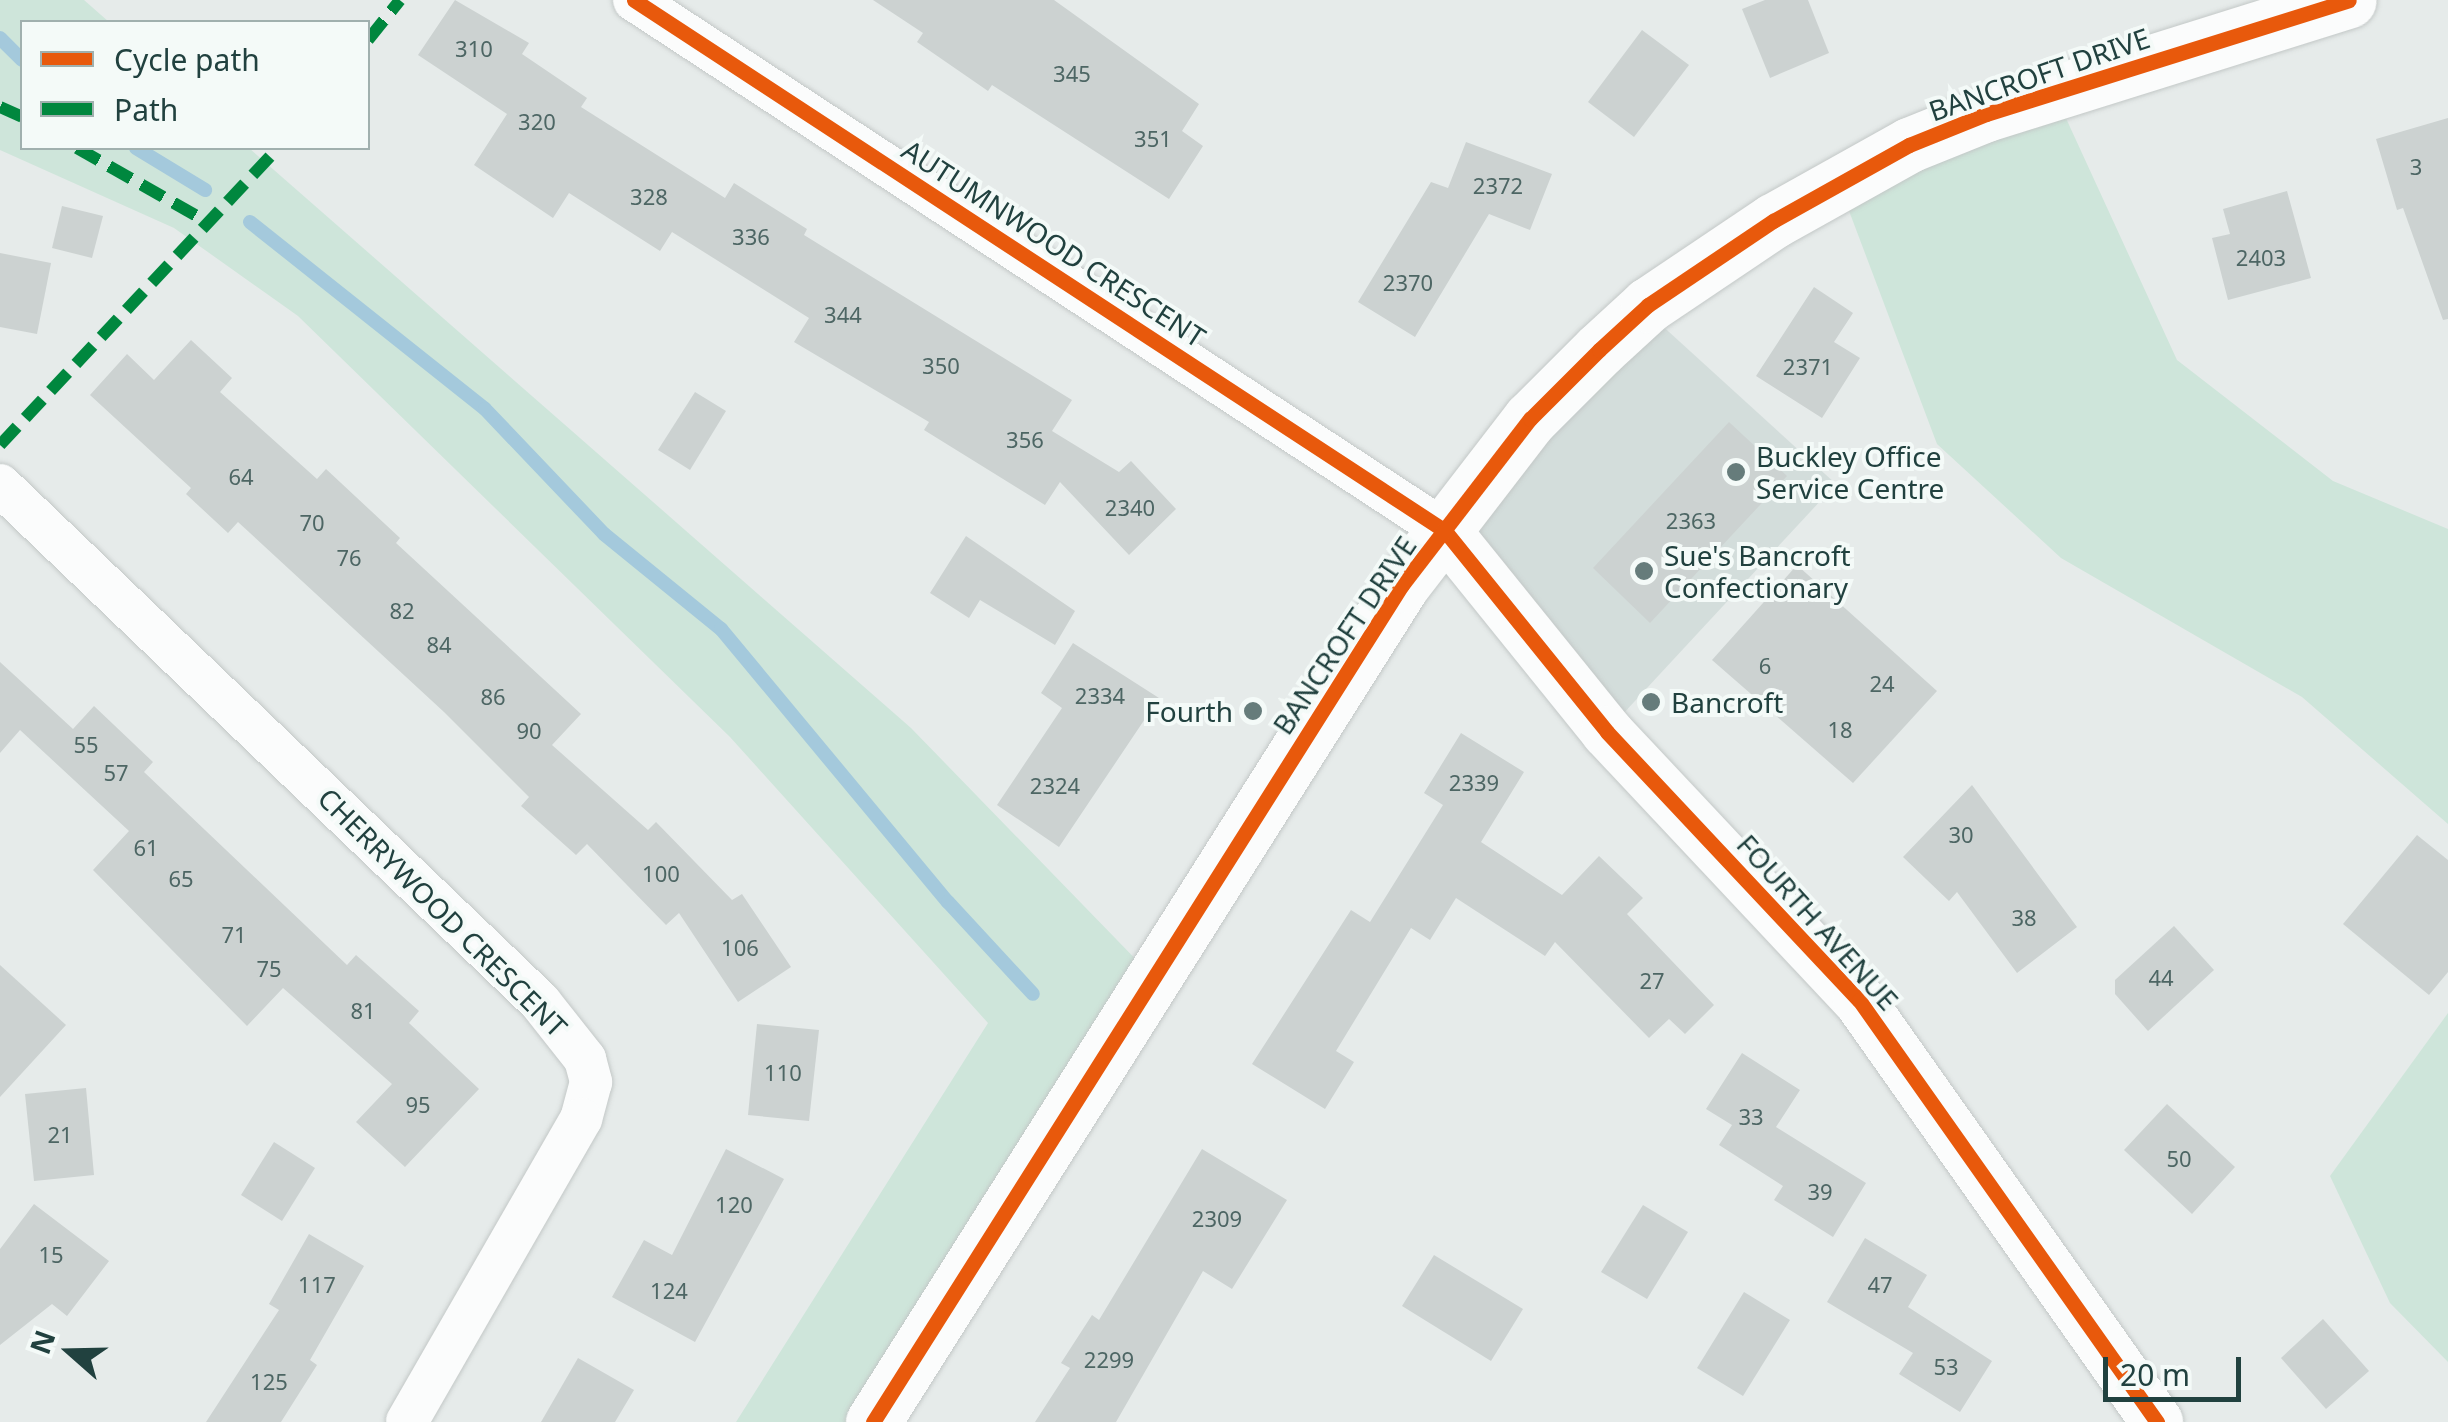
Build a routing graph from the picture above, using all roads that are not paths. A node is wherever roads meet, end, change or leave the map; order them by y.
1 (634, 0) edge
2 (2349, 0) edge
3 (0, 485) edge
4 (1444, 530) junction
5 (407, 1422) edge
6 (873, 1422) edge
7 (2157, 1422) edge

1 - 4 street, AUTUMNWOOD CRESCENT
2 - 4 main road, BANCROFT DRIVE
3 - 5 street, CHERRYWOOD CRESCENT
4 - 6 main road, BANCROFT DRIVE
4 - 7 street, FOURTH AVENUE

